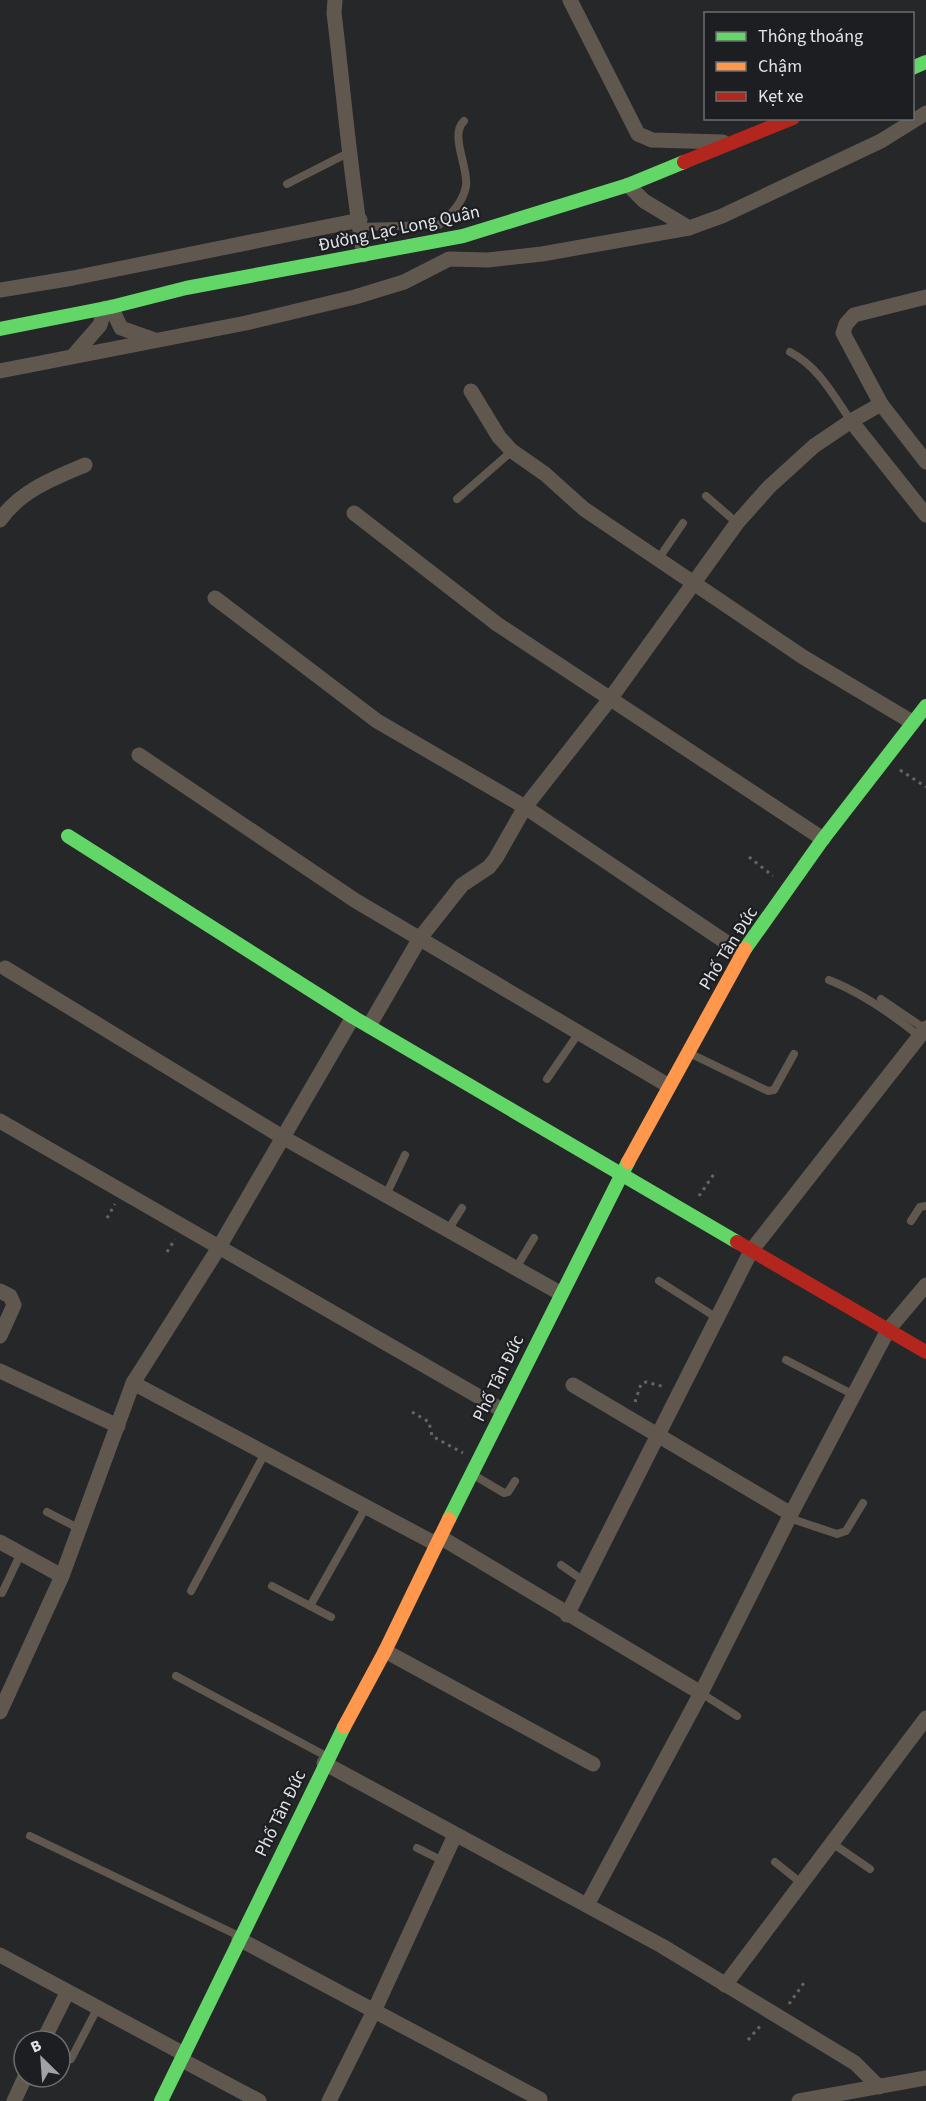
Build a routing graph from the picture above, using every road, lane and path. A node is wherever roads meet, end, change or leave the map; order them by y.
1 (334, 0) edge
2 (570, 0) edge
3 (926, 113) edge
4 (789, 120) edge
5 (464, 121) dead end
6 (734, 142) junction
7 (348, 153) junction
8 (287, 184) dead end
9 (628, 184) junction
10 (359, 224) junction
11 (689, 228) junction
12 (442, 240) junction
13 (364, 255) junction
14 (448, 259) junction
15 (0, 290) edge
16 (926, 297) edge
17 (108, 307) junction
18 (0, 329) edge
19 (158, 341) junction
20 (790, 352) dead end
21 (73, 356) junction
22 (0, 371) edge
23 (471, 390) dead end
24 (881, 404) junction
25 (851, 421) junction
26 (512, 451) junction
27 (925, 458) edge
28 (85, 465) dead end
29 (706, 496) dead end
30 (457, 499) dead end
31 (354, 513) dead end
32 (926, 515) edge
33 (0, 520) edge
34 (683, 523) dead end
35 (737, 523) junction
36 (659, 558) junction
37 (694, 583) junction
38 (215, 598) dead end
39 (610, 699) junction
40 (926, 706) edge
41 (912, 722) junction
42 (139, 755) dead end
43 (883, 760) junction
44 (926, 787) edge
45 (525, 807) junction
46 (68, 836) dead end
47 (823, 838) junction
48 (748, 857) dead end
49 (788, 888) junction
50 (420, 938) junction
51 (742, 953) junction
52 (5, 968) dead end
53 (830, 980) dead end
54 (881, 999) dead end
55 (353, 1017) junction
56 (369, 1026) junction
57 (924, 1031) edge
58 (578, 1034) junction
59 (688, 1053) junction
60 (794, 1054) dead end
61 (547, 1079) dead end
62 (669, 1086) junction
63 (0, 1121) edge
64 (284, 1138) junction
65 (405, 1155) dead end
66 (716, 1171) dead end
67 (622, 1172) junction
68 (386, 1195) junction
69 (926, 1206) edge
70 (462, 1208) dead end
71 (688, 1212) junction
72 (911, 1221) dead end
73 (448, 1230) junction
74 (534, 1238) dead end
75 (218, 1249) junction
76 (751, 1251) junction
77 (516, 1268) junction
78 (659, 1281) dead end
79 (926, 1285) edge
80 (0, 1291) edge
81 (560, 1293) junction
82 (717, 1318) junction
83 (888, 1330) junction
84 (0, 1336) edge
85 (926, 1352) edge
86 (786, 1360) dead end
87 (0, 1371) edge
88 (670, 1379) dead end
89 (133, 1383) junction
90 (573, 1385) dead end
91 (854, 1395) junction
92 (502, 1410) junction
93 (412, 1412) dead end
94 (629, 1417) junction
95 (118, 1426) junction
96 (658, 1434) junction
97 (265, 1453) junction
98 (474, 1467) junction
99 (515, 1481) dead end
100 (863, 1503) dead end
101 (366, 1507) junction
102 (47, 1512) dead end
103 (790, 1516) junction
104 (80, 1529) junction
105 (438, 1541) junction
106 (0, 1542) edge
107 (21, 1553) junction
108 (561, 1565) dead end
109 (62, 1576) junction
110 (584, 1581) junction
111 (272, 1586) dead end
112 (191, 1591) dead end
113 (2, 1593) dead end
114 (310, 1605) junction
115 (567, 1615) junction
116 (331, 1617) dead end
117 (385, 1651) junction
118 (176, 1676) dead end
119 (701, 1693) junction
120 (0, 1711) edge
121 (737, 1716) dead end
122 (926, 1718) edge
123 (326, 1760) junction
124 (593, 1764) dead end
125 (455, 1835) junction
126 (30, 1836) dead end
127 (832, 1843) junction
128 (417, 1848) dead end
129 (443, 1861) junction
130 (775, 1862) dead end
131 (870, 1869) dead end
132 (801, 1883) junction
133 (588, 1905) junction
134 (240, 1938) junction
135 (0, 1954) edge
136 (806, 1980) dead end
137 (725, 1985) junction
138 (67, 1993) junction
139 (97, 2009) junction
140 (374, 2011) junction
141 (779, 2017) junction
142 (49, 2029) edge
143 (183, 2056) junction
144 (72, 2057) edge
145 (926, 2078) edge
146 (879, 2087) junction
147 (540, 2098) dead end
148 (161, 2101) edge
149 (259, 2101) edge
150 (329, 2101) edge
151 (799, 2101) edge

1 - 7 street
2 - 6 street
3 - 11 street
4 - 6 street, Đường Lạc Long Quân
5 - 10 lane
6 - 9 street, Đường Lạc Long Quân
7 - 8 lane
7 - 10 street
9 - 11 street
9 - 12 street, Đường Lạc Long Quân
10 - 13 street
10 - 15 street
11 - 14 street
12 - 13 street, Đường Lạc Long Quân
12 - 14 street
13 - 17 street, Đường Lạc Long Quân
14 - 19 street
16 - 24 street
17 - 18 street, Đường Lạc Long Quân
17 - 19 street
17 - 21 street
19 - 21 street
20 - 25 lane
21 - 22 street
23 - 26 street
24 - 25 street
24 - 27 street
25 - 32 street
25 - 35 street
26 - 30 lane
26 - 36 street
28 - 33 street
29 - 35 lane
31 - 39 street
34 - 36 lane
35 - 37 street
36 - 37 street
37 - 39 street
37 - 41 street
38 - 45 street
39 - 45 street
39 - 47 street
40 - 41 street, Phố Tân Đức
41 - 43 street, Phố Tân Đức
42 - 50 street
43 - 44 path
43 - 47 street, Phố Tân Đức
45 - 50 street
45 - 51 street
46 - 55 street
47 - 49 street, Phố Tân Đức
48 - 49 path
49 - 51 street, Phố Tân Đức
50 - 56 street
50 - 58 street
51 - 59 street, Phố Tân Đức
52 - 64 street
53 - 57 lane
54 - 57 lane
55 - 56 street
55 - 64 street
56 - 67 street
57 - 76 street
58 - 61 lane
58 - 62 street
59 - 60 lane
59 - 62 street, Phố Tân Đức
62 - 67 street, Phố Tân Đức
63 - 75 street
64 - 68 street
64 - 75 street
65 - 68 lane
66 - 71 path
67 - 71 street
67 - 81 street, Phố Tân Đức
68 - 73 street
69 - 72 lane
70 - 73 lane
71 - 76 street
73 - 77 street
74 - 77 lane
75 - 89 street
75 - 92 street
76 - 82 street
76 - 83 street
77 - 81 street
78 - 82 lane
79 - 83 street
80 - 84 street
81 - 92 street, Phố Tân Đức
82 - 96 street
83 - 85 street
83 - 91 street
86 - 91 lane
87 - 95 street
88 - 94 path
89 - 95 street
89 - 97 street
90 - 94 street
91 - 103 street
92 - 98 street, Phố Tân Đức
93 - 98 path
94 - 96 street
95 - 104 street
96 - 103 street
96 - 110 street
97 - 101 street
97 - 112 lane
98 - 99 lane
98 - 105 street, Phố Tân Đức
100 - 103 lane
101 - 105 street
101 - 114 lane
102 - 104 lane
103 - 119 street
104 - 109 street
105 - 115 street
105 - 117 street, Phố Tân Đức
106 - 107 street
107 - 109 street
107 - 113 lane
108 - 110 lane
109 - 120 street
110 - 115 street
111 - 114 lane
114 - 116 lane
115 - 119 street
117 - 123 street, Phố Tân Đức
117 - 124 street
118 - 123 lane
119 - 121 lane
119 - 133 street
122 - 127 street
123 - 125 street
123 - 134 street, Phố Tân Đức
125 - 129 street
125 - 133 street
126 - 134 lane
127 - 131 lane
127 - 132 street
128 - 129 lane
129 - 140 street
130 - 132 lane
132 - 137 street
133 - 137 street
134 - 140 street
134 - 143 street, Phố Tân Đức
135 - 138 street
136 - 141 path
137 - 141 street
138 - 139 street
138 - 142 street
139 - 143 street
139 - 144 lane
140 - 147 street
140 - 150 street
141 - 146 street
143 - 148 street, Phố Tân Đức
143 - 149 street
145 - 146 street
146 - 151 street

